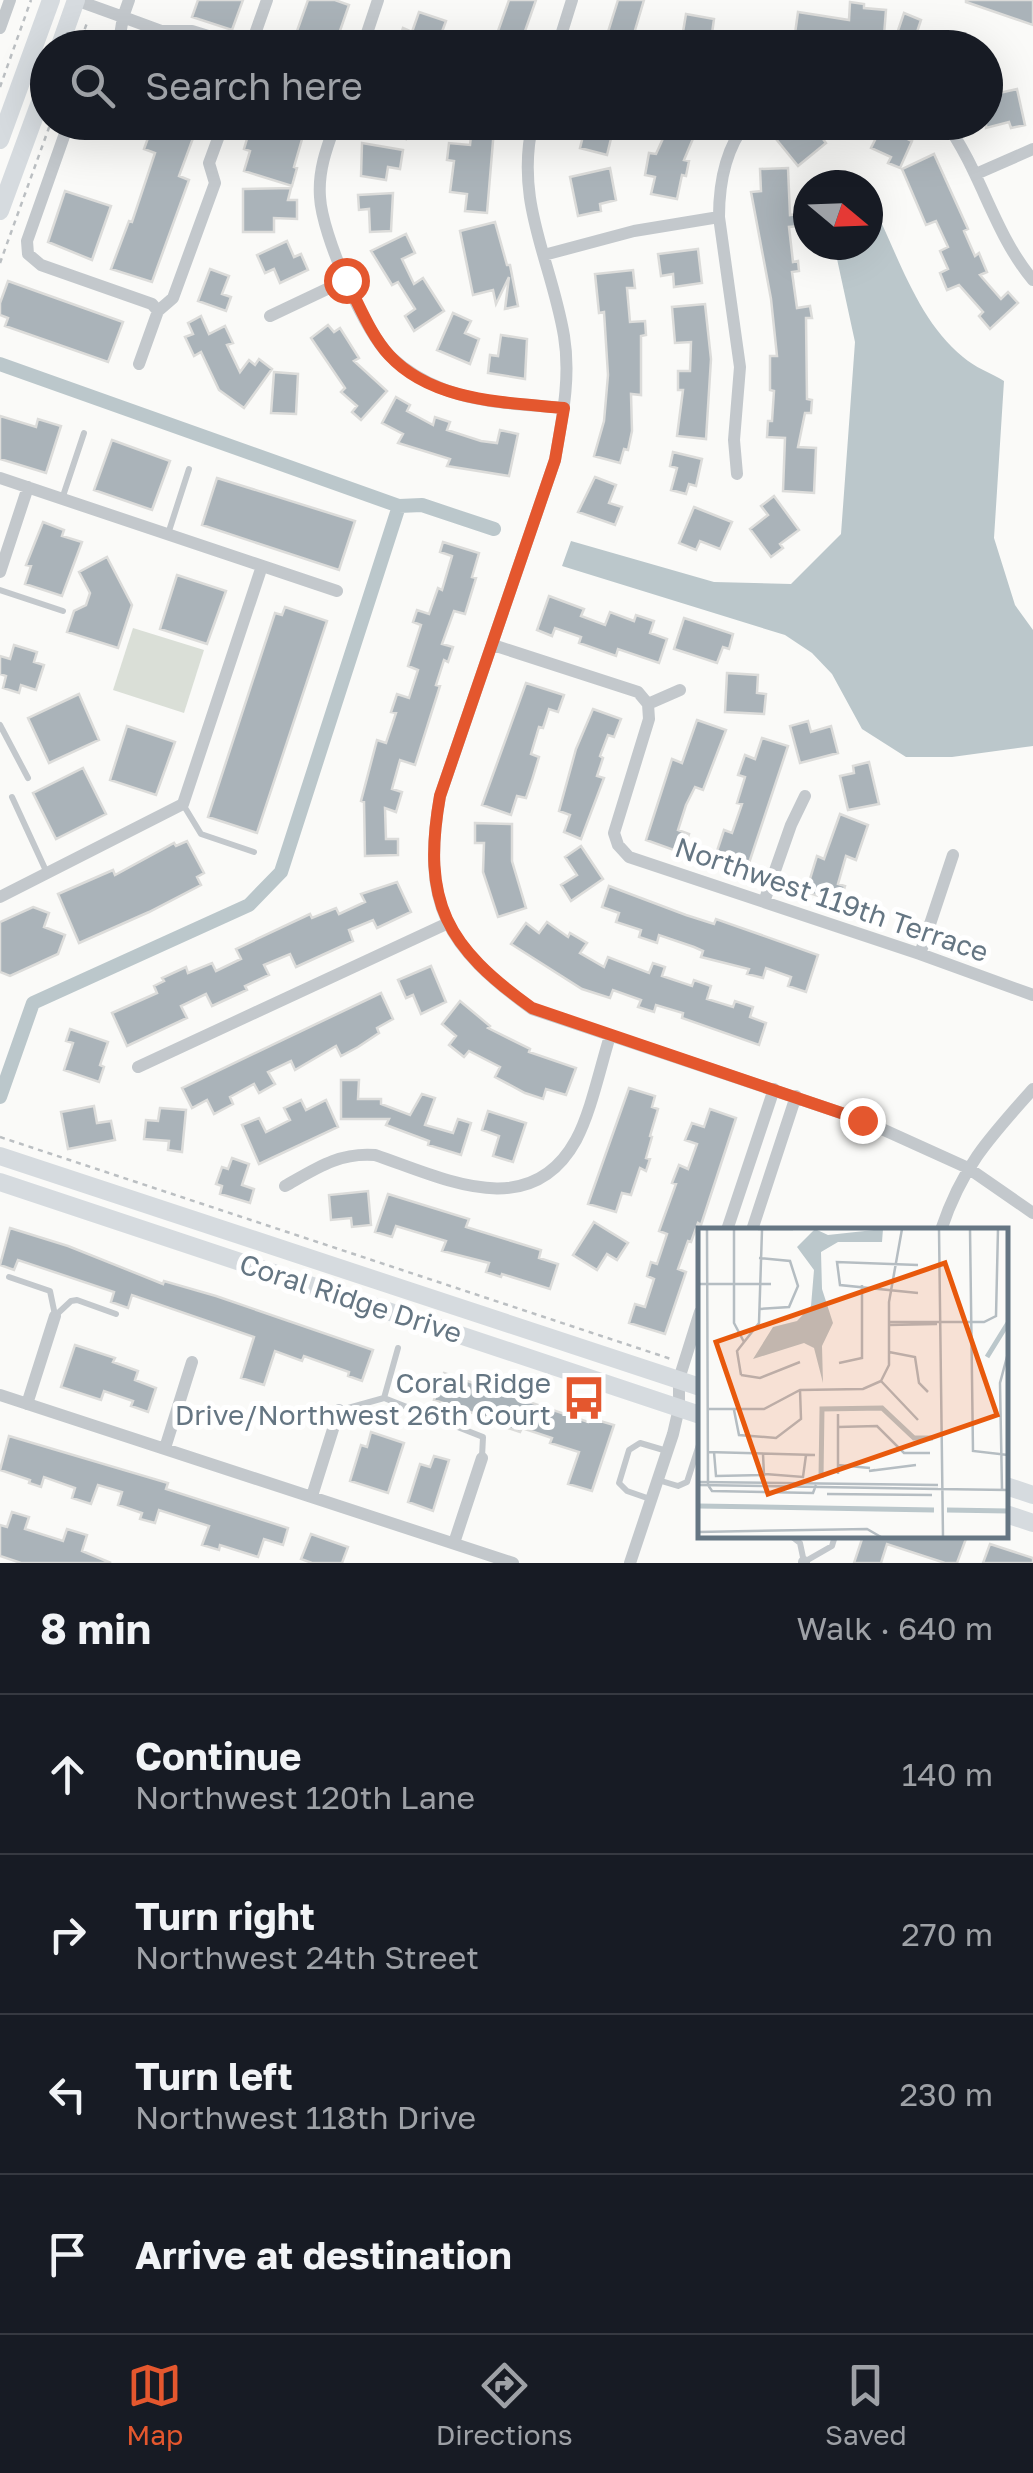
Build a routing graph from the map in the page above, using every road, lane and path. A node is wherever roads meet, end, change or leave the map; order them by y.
1 (10, 0) edge
2 (31, 0) edge
3 (51, 0) edge
4 (129, 0) edge
5 (267, 0) edge
6 (378, 0) edge
7 (572, 0) edge
8 (82, 2) edge
9 (123, 17) junction
10 (0, 28) edge
11 (40, 30) edge
12 (68, 30) edge
13 (80, 30) edge
14 (121, 30) edge
15 (157, 30) edge
16 (255, 30) edge
17 (368, 30) edge
18 (563, 30) edge
19 (30, 58) edge
20 (0, 86) edge
21 (30, 129) edge
22 (0, 140) edge
23 (44, 140) edge
24 (63, 140) edge
25 (217, 140) edge
26 (330, 140) edge
27 (529, 140) edge
28 (735, 140) edge
29 (956, 140) edge
30 (1033, 149) edge
31 (976, 174) junction
32 (0, 211) edge
33 (719, 217) junction
34 (544, 255) junction
35 (0, 263) edge
36 (346, 280) junction
37 (1033, 280) edge
38 (158, 311) junction
39 (270, 316) dead end
40 (139, 364) dead end
41 (564, 408) junction
42 (84, 433) dead end
43 (189, 468) dead end
44 (737, 474) dead end
45 (0, 478) edge
46 (28, 487) junction
47 (62, 499) junction
48 (168, 534) junction
49 (262, 566) junction
50 (0, 572) edge
51 (0, 590) edge
52 (336, 591) dead end
53 (63, 610) dead end
54 (493, 645) junction
55 (680, 690) dead end
56 (648, 704) junction
57 (0, 725) edge
58 (28, 778) dead end
59 (805, 796) dead end
60 (12, 797) dead end
61 (183, 804) junction
62 (254, 852) dead end
63 (953, 855) dead end
64 (47, 873) junction
65 (0, 897) edge
66 (764, 902) junction
67 (446, 924) junction
68 (920, 954) junction
69 (1033, 995) edge
70 (610, 1036) junction
71 (138, 1068) dead end
72 (774, 1089) junction
73 (1033, 1090) edge
74 (796, 1096) junction
75 (0, 1136) edge
76 (0, 1156) edge
77 (968, 1168) junction
78 (0, 1182) edge
79 (285, 1186) dead end
80 (1033, 1213) edge
81 (213, 1226) junction
82 (728, 1228) edge
83 (753, 1228) edge
84 (942, 1228) edge
85 (204, 1250) junction
86 (9, 1277) dead end
87 (116, 1314) dead end
88 (56, 1316) junction
89 (698, 1318) edge
90 (398, 1348) dead end
91 (192, 1362) dead end
92 (681, 1372) junction
93 (698, 1385) edge
94 (698, 1388) edge
95 (0, 1394) edge
96 (384, 1398) junction
97 (27, 1404) junction
98 (679, 1408) junction
99 (339, 1410) joint
100 (698, 1414) edge
101 (165, 1448) junction
102 (698, 1448) edge
103 (667, 1451) junction
104 (482, 1458) joint
105 (657, 1480) junction
106 (1008, 1487) edge
107 (312, 1496) junction
108 (1033, 1496) edge
109 (651, 1499) junction
110 (1008, 1515) edge
111 (1033, 1523) edge
112 (794, 1538) edge
113 (834, 1538) edge
114 (454, 1543) junction
115 (513, 1563) edge
116 (630, 1563) edge
117 (804, 1563) edge

1 - 10 street
2 - 20 path
3 - 11 main road
4 - 9 street
5 - 16 street
6 - 17 street
7 - 18 street
8 - 9 street
8 - 12 main road
8 - 13 path
9 - 14 street
9 - 15 street
19 - 22 main road
21 - 32 main road
23 - 35 path
24 - 38 street
25 - 38 street
26 - 36 street
27 - 34 street
28 - 33 street
29 - 31 street
30 - 31 street
31 - 37 street
33 - 34 street
33 - 44 street
34 - 41 street
36 - 39 street
36 - 41 street
38 - 40 street
41 - 54 street
42 - 47 lane
43 - 48 lane
45 - 46 street
46 - 47 street
46 - 50 street
47 - 48 street
48 - 49 street
49 - 52 street
49 - 61 street
51 - 53 lane
54 - 56 street
54 - 67 street
55 - 56 street
56 - 66 street, Northwest 119th Terrace
57 - 58 lane
59 - 66 street
60 - 64 lane
61 - 62 lane
61 - 64 street
63 - 68 street
64 - 65 street
66 - 68 street, Northwest 119th Terrace
67 - 70 street
67 - 71 street
68 - 69 street, Northwest 119th Terrace
70 - 72 street
70 - 79 street
72 - 74 street
72 - 82 street
73 - 77 street
74 - 77 street
74 - 83 street
75 - 92 path
76 - 81 main road, Coral Ridge Drive
77 - 80 street
77 - 84 street
78 - 85 main road, Coral Ridge Drive
81 - 85 main road
81 - 92 main road, Coral Ridge Drive
85 - 98 main road, Coral Ridge Drive
86 - 88 lane
87 - 88 lane
88 - 97 street
89 - 92 street
90 - 96 lane
91 - 101 street
92 - 93 main road, Coral Ridge Drive
92 - 98 street
94 - 98 street
95 - 97 street
96 - 99 lane
96 - 104 lane
97 - 101 street
98 - 100 main road, Coral Ridge Drive
98 - 103 street
99 - 107 street
101 - 107 street
102 - 105 lane
103 - 105 street
103 - 109 lane
104 - 114 street
105 - 109 street
106 - 108 main road
107 - 114 street
109 - 116 street
110 - 111 main road
112 - 117 lane
113 - 117 lane
114 - 115 street

